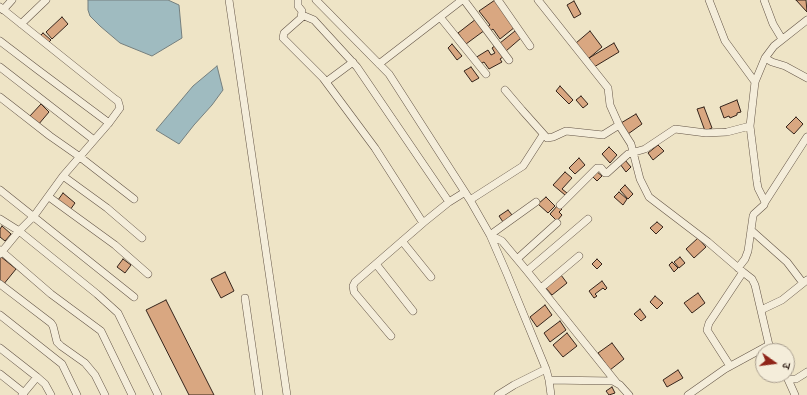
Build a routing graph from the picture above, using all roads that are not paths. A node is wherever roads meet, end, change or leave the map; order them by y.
1 (12, 0) edge
2 (46, 0) edge
3 (229, 0) edge
4 (298, 0) edge
5 (316, 0) edge
6 (463, 0) edge
7 (498, 0) edge
8 (538, 0) edge
9 (709, 0) edge
10 (764, 0) edge
11 (1, 9) edge
12 (302, 14) junction
13 (440, 17) junction
14 (807, 20) edge
15 (21, 24) junction
16 (782, 39) junction
17 (0, 40) edge
18 (530, 46) dead end
19 (765, 58) junction
20 (509, 60) dead end
21 (354, 62) junction
22 (379, 64) junction
23 (0, 67) edge
24 (486, 74) dead end
25 (807, 78) edge
26 (326, 82) junction
27 (755, 82) junction
28 (506, 90) dead end
29 (0, 97) edge
30 (109, 123) junction
31 (619, 124) junction
32 (750, 126) junction
33 (543, 135) junction
34 (807, 137) edge
35 (94, 140) junction
36 (634, 152) junction
37 (80, 157) junction
38 (63, 176) junction
39 (0, 190) edge
40 (465, 192) junction
41 (49, 197) junction
42 (134, 199) dead end
43 (470, 200) junction
44 (449, 202) junction
45 (536, 202) dead end
46 (765, 202) junction
47 (560, 205) dead end
48 (34, 216) junction
49 (0, 219) edge
50 (588, 219) dead end
51 (423, 223) junction
52 (557, 223) dead end
53 (751, 230) junction
54 (19, 231) junction
55 (490, 235) junction
56 (142, 238) dead end
57 (402, 241) junction
58 (1, 252) edge
59 (578, 256) dead end
60 (517, 259) junction
61 (376, 264) junction
62 (741, 270) junction
63 (527, 271) junction
64 (148, 274) dead end
65 (431, 277) dead end
66 (805, 281) edge
67 (0, 284) edge
68 (541, 288) junction
69 (134, 297) dead end
70 (245, 298) dead end
71 (761, 310) junction
72 (413, 311) dead end
73 (0, 315) edge
74 (391, 336) dead end
75 (769, 343) edge
76 (0, 348) edge
77 (755, 355) edge
78 (730, 366) junction
79 (546, 369) junction
80 (807, 372) edge
81 (0, 374) edge
82 (37, 377) junction
83 (795, 379) edge
84 (549, 380) junction
85 (616, 382) junction
86 (790, 383) edge
87 (697, 392) edge
88 (23, 394) edge
89 (51, 395) edge
90 (77, 395) edge
91 (105, 395) edge
92 (132, 395) edge
93 (158, 395) edge
94 (260, 395) edge
95 (287, 395) edge
96 (498, 395) edge
97 (551, 395) edge
98 (629, 395) edge
99 (688, 395) edge
100 (795, 395) edge

1 - 11 street
2 - 15 street
3 - 95 street
4 - 12 street
5 - 22 street
6 - 13 street
6 - 20 street
7 - 18 street
8 - 31 street
9 - 27 street
10 - 16 street
11 - 15 street
12 - 21 street
12 - 26 street
13 - 22 street
13 - 24 street
14 - 16 street
15 - 30 street
16 - 19 street
17 - 30 street
19 - 25 street
19 - 27 street
21 - 26 street
21 - 44 street
22 - 40 street
23 - 35 street
26 - 51 street
27 - 32 street
28 - 33 street
29 - 37 street
30 - 35 street
31 - 33 street
31 - 36 street
32 - 36 street
32 - 46 street
33 - 43 street
34 - 46 street
35 - 37 street
36 - 47 street
36 - 62 street
37 - 38 street
37 - 42 street
38 - 41 street
38 - 56 street
39 - 48 street
40 - 43 street
40 - 44 street
41 - 48 street
41 - 64 street
43 - 55 street
44 - 51 street
45 - 55 street
46 - 53 street
48 - 54 street
48 - 69 street
49 - 54 street
50 - 63 street
51 - 57 street
52 - 60 street
53 - 62 street
53 - 66 street
54 - 58 street
54 - 93 street
55 - 60 street
55 - 79 street
57 - 61 street
57 - 65 street
58 - 92 street
59 - 68 street
60 - 63 street
61 - 72 street
61 - 74 street
62 - 71 street
62 - 78 street
63 - 68 street
66 - 71 street
67 - 91 street
68 - 85 street
70 - 94 street
71 - 75 street
73 - 90 street
76 - 82 street
77 - 78 street
78 - 87 street
79 - 84 street
79 - 96 street
80 - 83 street
81 - 88 street
82 - 88 street
82 - 89 street
84 - 85 street
84 - 97 street
85 - 98 street
86 - 100 street
87 - 99 street

